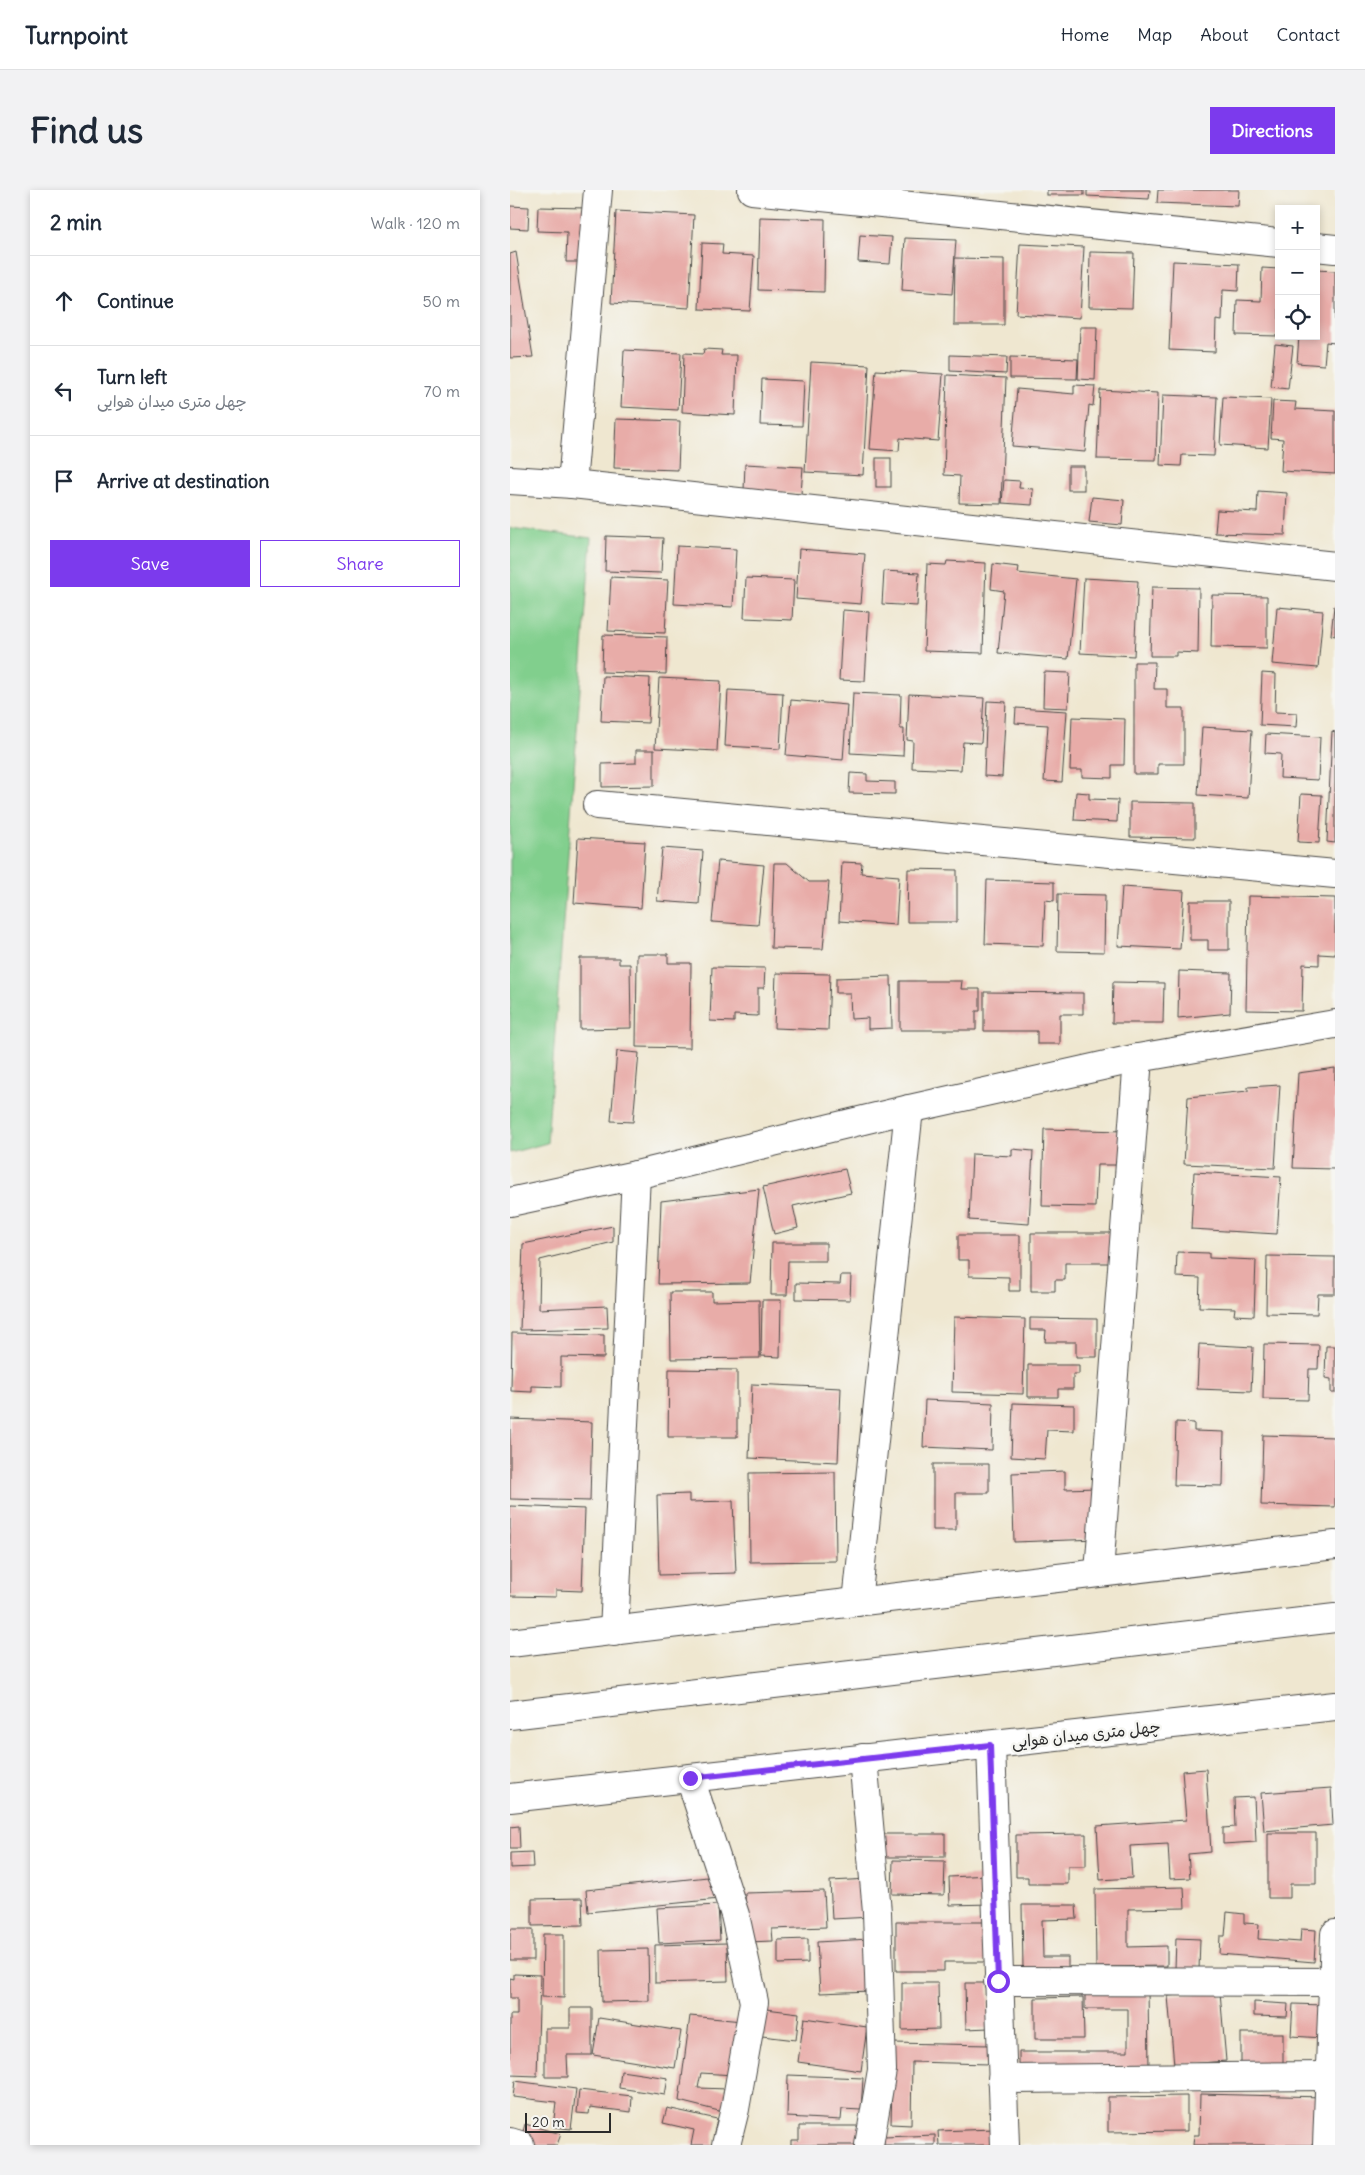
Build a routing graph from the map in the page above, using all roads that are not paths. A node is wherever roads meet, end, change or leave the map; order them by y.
1 (598, 190) edge
2 (752, 190) edge
3 (1275, 243) edge
4 (1320, 247) edge
5 (1335, 249) edge
6 (510, 480) edge
7 (572, 484) junction
8 (1335, 566) edge
9 (597, 805) dead end
10 (1335, 874) edge
11 (1335, 1024) edge
12 (1138, 1058) junction
13 (909, 1110) junction
14 (636, 1175) junction
15 (510, 1202) edge
16 (1335, 1545) edge
17 (1099, 1572) junction
18 (857, 1602) junction
19 (1335, 1618) edge
20 (614, 1632) junction
21 (510, 1643) edge
22 (1335, 1706) edge
23 (510, 1714) edge
24 (990, 1745) junction
25 (863, 1758) junction
26 (690, 1778) junction
27 (510, 1798) edge
28 (1335, 1934) edge
29 (998, 1981) junction
30 (1333, 1982) junction
31 (1334, 2020) edge
32 (1330, 2076) junction
33 (1002, 2079) junction
34 (510, 2142) edge
35 (520, 2145) edge
36 (726, 2145) edge
37 (869, 2145) edge
38 (1005, 2145) edge
39 (1328, 2145) edge

1 - 7 street
2 - 3 street
4 - 5 street
6 - 7 street
7 - 8 street
9 - 10 street
11 - 12 street
12 - 13 street
12 - 17 street
13 - 14 street
13 - 18 street
14 - 15 street
14 - 20 street
16 - 17 street
17 - 18 street
18 - 20 street
19 - 23 street
20 - 21 street
22 - 24 street, چهل متری میدان هوایی
24 - 25 street, چهل متری میدان هوایی
24 - 29 street
25 - 26 street, چهل متری میدان هوایی
25 - 37 street
26 - 27 street, چهل متری میدان هوایی
26 - 36 street
28 - 30 street
29 - 30 street
29 - 33 street
30 - 31 street
31 - 32 street
32 - 33 street
32 - 39 street
33 - 38 street
34 - 35 street

